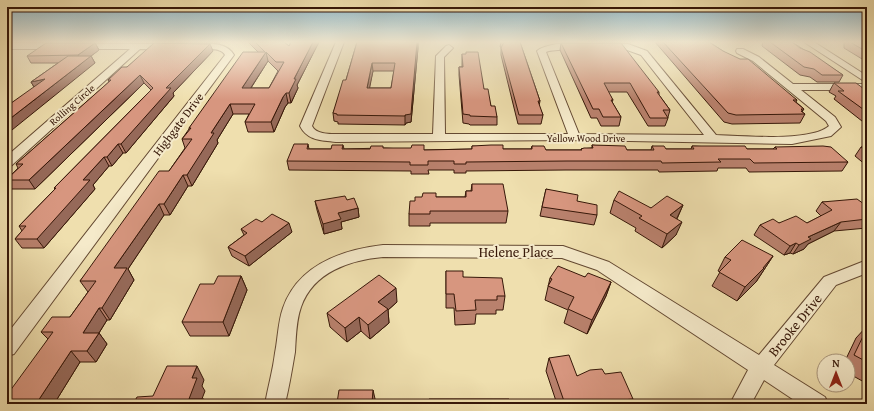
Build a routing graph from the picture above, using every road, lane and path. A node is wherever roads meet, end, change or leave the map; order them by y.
1 (123, 61) edge
2 (225, 61) edge
3 (332, 61) edge
4 (440, 61) edge
5 (545, 61) edge
6 (651, 61) edge
7 (759, 61) edge
8 (838, 61) edge
9 (867, 80) edge
10 (791, 87) junction
11 (867, 87) edge
12 (439, 138) junction
13 (575, 138) junction
14 (712, 138) junction
15 (7, 163) edge
16 (867, 266) edge
17 (13, 332) edge
18 (7, 348) edge
19 (760, 368) junction
20 (275, 404) edge
21 (740, 404) edge
22 (818, 404) edge

1 - 15 street, Rolling Circle
2 - 17 street, Highgate Drive
3 - 12 street, Yellow Wood Drive
4 - 12 street
5 - 13 street
6 - 14 street
7 - 10 street, Yellow Wood Drive
8 - 9 street
10 - 11 street
10 - 14 street, Yellow Wood Drive
12 - 13 street, Yellow Wood Drive
13 - 14 street, Yellow Wood Drive
16 - 19 street, Brooke Drive
17 - 18 street, Highgate Drive
19 - 20 street, Helene Place
19 - 21 street, Brooke Drive
19 - 22 street, Helene Place

